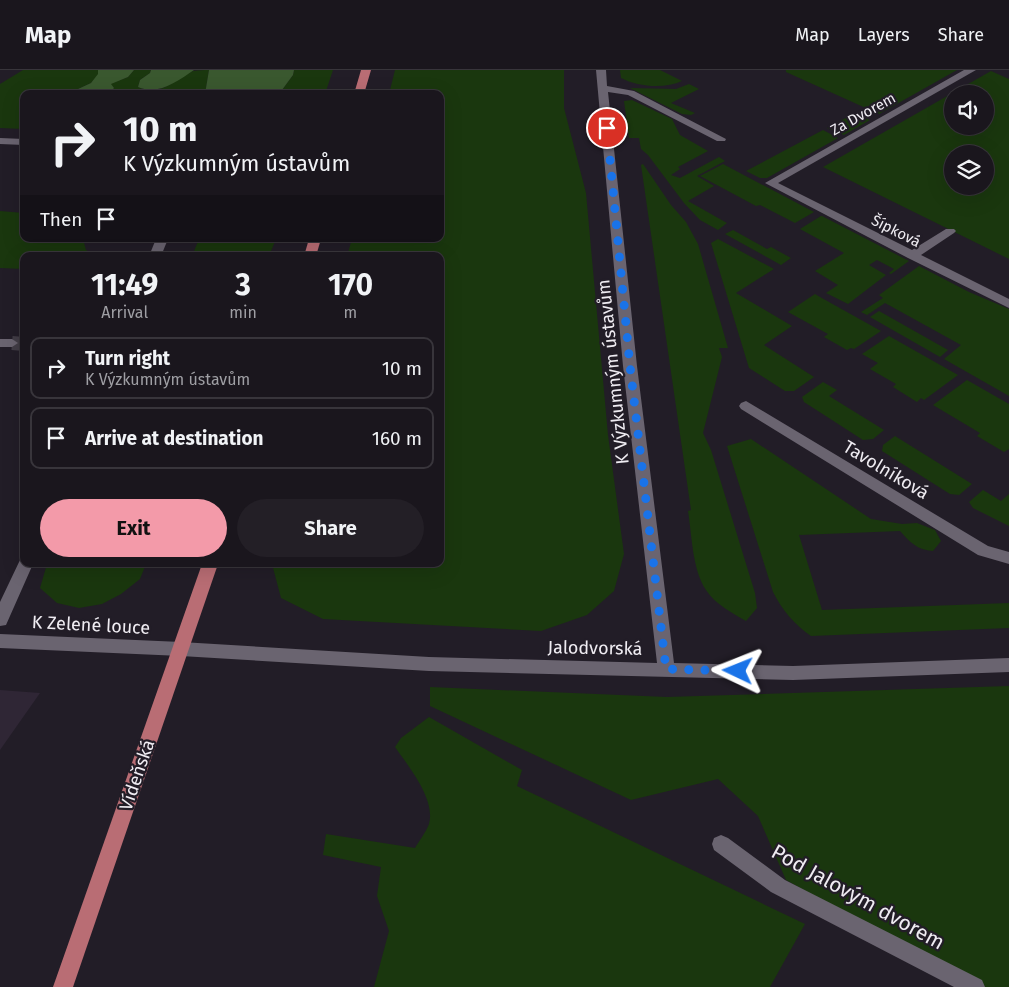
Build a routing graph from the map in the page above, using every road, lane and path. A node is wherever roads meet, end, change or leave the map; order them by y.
1 (366, 70) edge
2 (600, 70) edge
3 (971, 70) edge
4 (604, 88) junction
5 (360, 90) edge
6 (721, 138) dead end
7 (0, 141) edge
8 (20, 142) edge
9 (770, 183) joint
10 (950, 231) dead end
11 (912, 256) junction
12 (1009, 304) edge
13 (746, 406) dead end
14 (1009, 558) edge
15 (24, 567) edge
16 (209, 567) edge
17 (0, 620) edge
18 (0, 641) edge
19 (181, 649) junction
20 (1009, 665) edge
21 (666, 669) junction
22 (721, 844) dead end
23 (63, 987) edge
24 (976, 987) edge

1 - 5 main road
2 - 4 street, K Výzkumným ústavům
3 - 9 street, Za Dvorem
4 - 6 street
4 - 21 street, K Výzkumným ústavům
7 - 8 street
9 - 11 street, Šípková
10 - 11 street
11 - 12 street, Šípková
13 - 14 street, Tavolníková
15 - 17 street
16 - 19 main road, Vídeňská
18 - 19 street, K Zelené louce
19 - 21 street, Jalodvorská
19 - 23 main road, Vídeňská
20 - 21 street, Jalodvorská
22 - 24 street, Pod Jalovým dvorem

